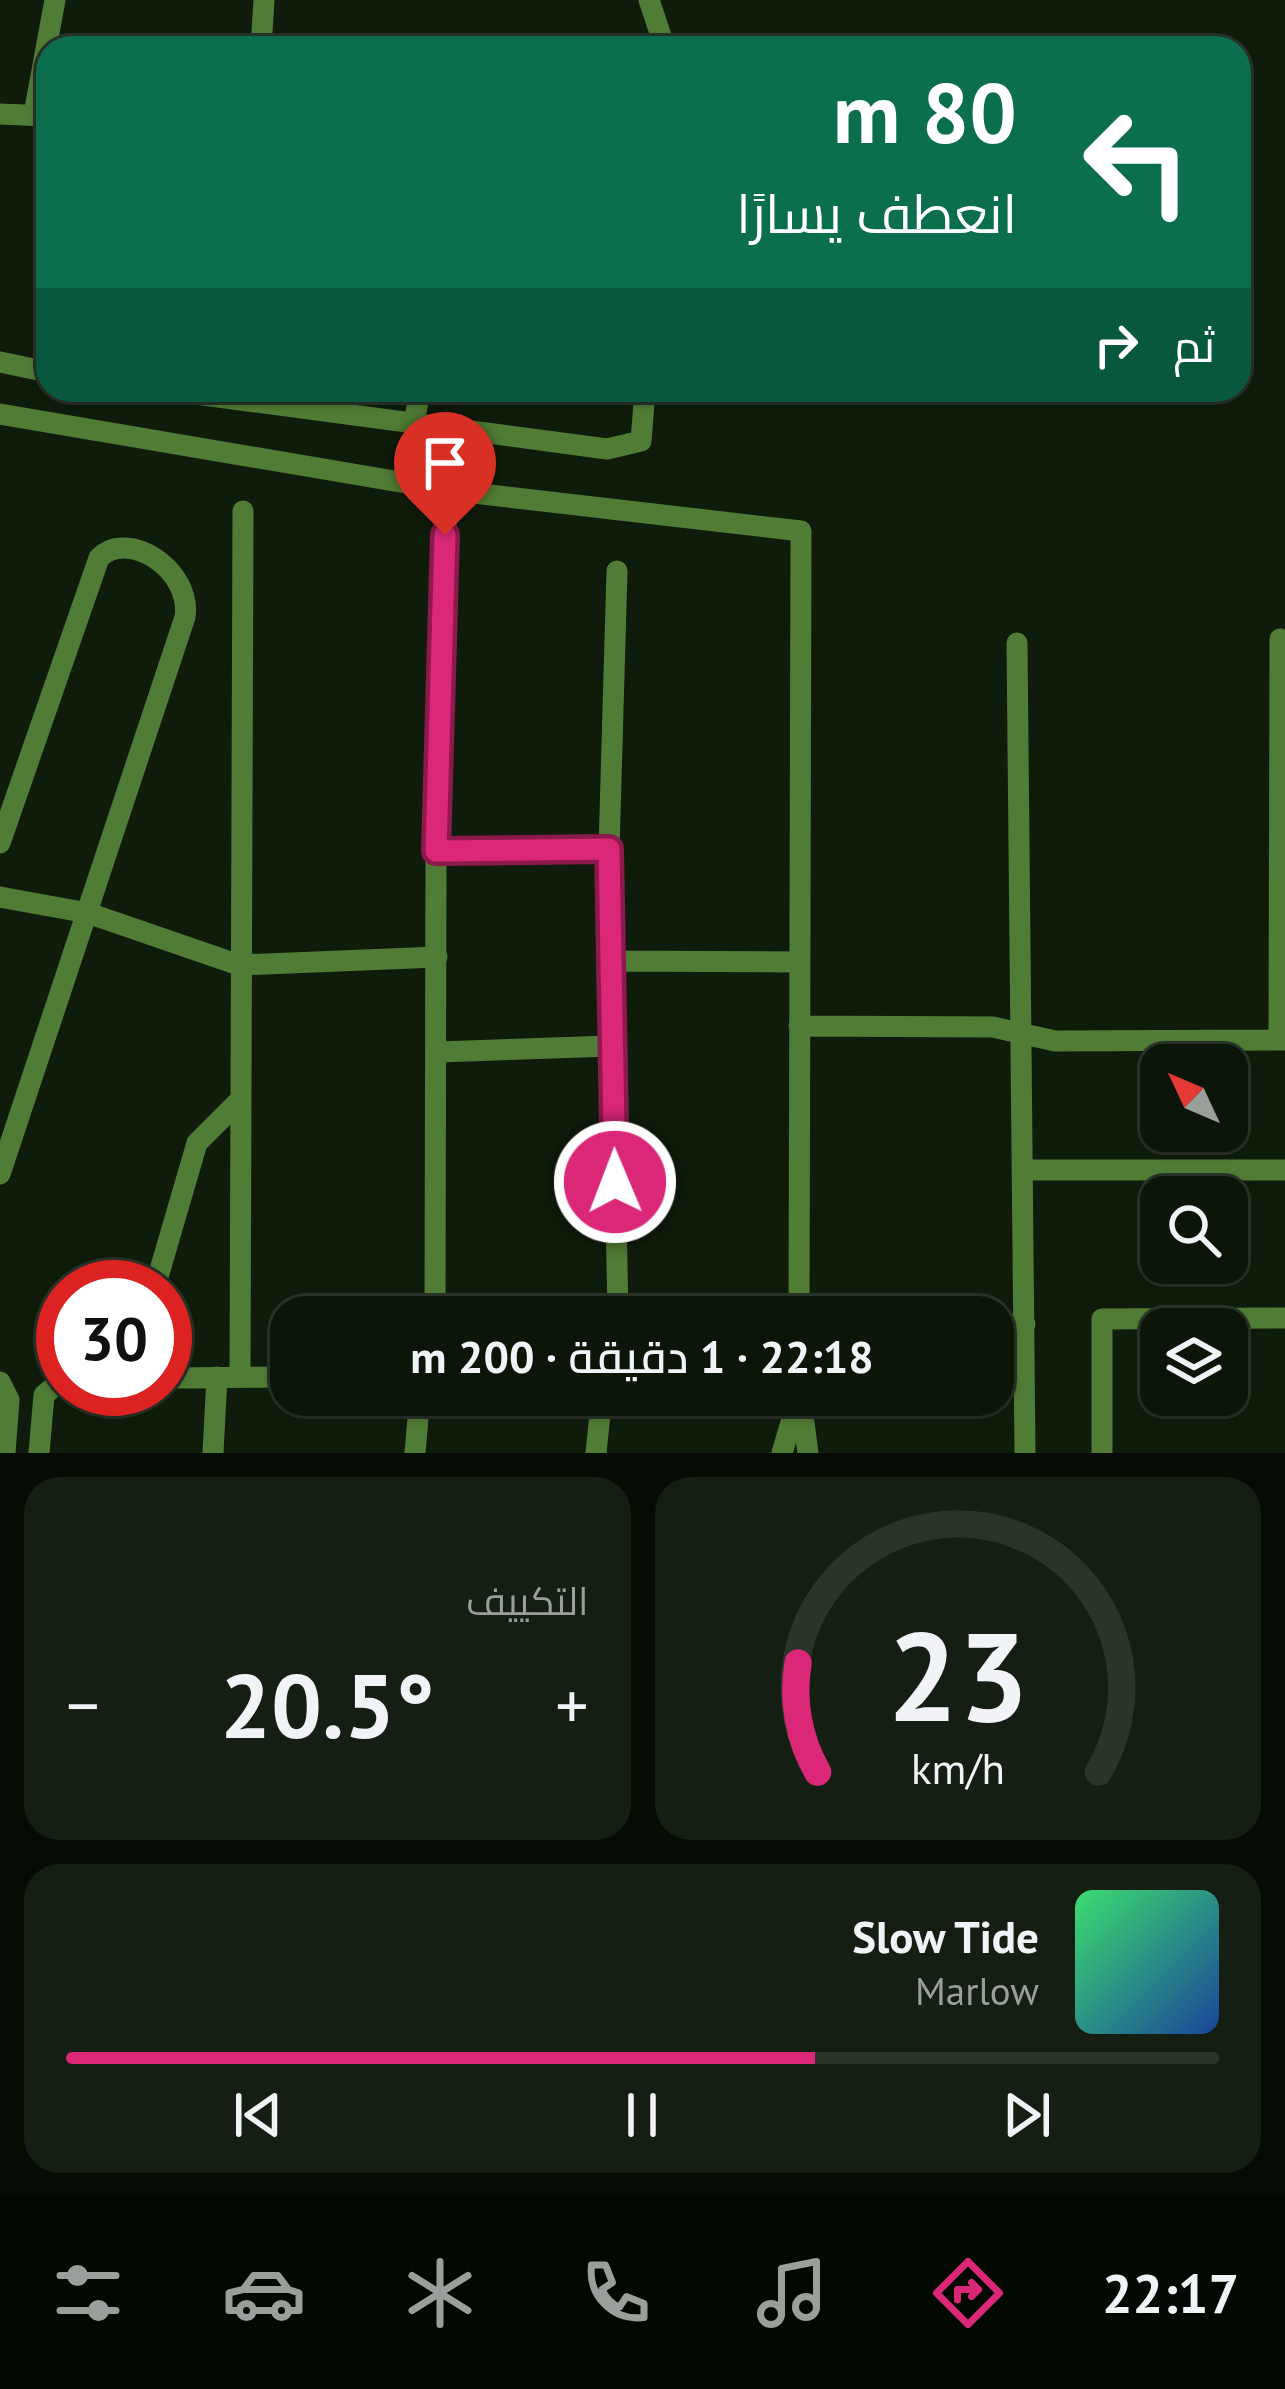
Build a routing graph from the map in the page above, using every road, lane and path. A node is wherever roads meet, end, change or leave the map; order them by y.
1 (55, 0) edge
2 (264, 0) edge
3 (650, 0) edge
4 (51, 36) edge
5 (262, 36) edge
6 (661, 36) edge
7 (0, 114) edge
8 (36, 115) edge
9 (0, 362) edge
10 (36, 370) edge
11 (254, 402) edge
12 (418, 402) edge
13 (644, 402) edge
14 (0, 414) edge
15 (414, 424) junction
16 (447, 490) junction
17 (244, 511) dead end
18 (617, 571) dead end
19 (1280, 639) dead end
20 (1017, 643) dead end
21 (0, 844) edge
22 (609, 849) junction
23 (436, 851) junction
24 (0, 897) edge
25 (88, 913) junction
26 (437, 957) junction
27 (611, 961) junction
28 (799, 962) junction
29 (239, 965) junction
30 (799, 1026) junction
31 (1024, 1033) junction
32 (1282, 1040) edge
33 (611, 1046) junction
34 (437, 1052) junction
35 (238, 1102) junction
36 (1025, 1170) junction
37 (1285, 1170) edge
38 (0, 1174) edge
39 (163, 1260) edge
40 (435, 1296) edge
41 (617, 1296) edge
42 (799, 1296) edge
43 (1285, 1318) edge
44 (1014, 1324) edge
45 (1025, 1324) junction
46 (229, 1377) junction
47 (270, 1377) edge
48 (192, 1378) edge
49 (0, 1382) edge
50 (42, 1416) edge
51 (418, 1416) edge
52 (600, 1416) edge
53 (793, 1416) edge
54 (803, 1416) edge
55 (5, 1453) edge
56 (39, 1453) edge
57 (213, 1453) edge
58 (415, 1453) edge
59 (596, 1453) edge
60 (782, 1453) edge
61 (808, 1453) edge
62 (1025, 1453) edge
63 (1102, 1453) edge

1 - 4 street
2 - 5 street
3 - 6 street
7 - 8 street
9 - 10 street
11 - 15 street
12 - 15 street
13 - 15 street
14 - 16 street
16 - 23 street
16 - 28 street
17 - 29 street
18 - 22 street
19 - 32 street
20 - 31 street
21 - 25 street
22 - 23 street
22 - 27 street
23 - 26 street
24 - 25 street
25 - 29 street
25 - 38 street
26 - 29 street
26 - 34 street
27 - 28 street
27 - 33 street
28 - 30 street
29 - 35 street
30 - 31 street
30 - 42 street
31 - 32 street
31 - 36 street
33 - 34 street
33 - 41 street
34 - 40 street
35 - 39 street
35 - 46 street
36 - 37 street
36 - 45 street
43 - 63 street
44 - 45 street
45 - 62 street
46 - 47 street
46 - 48 street
46 - 57 street
49 - 55 street
50 - 56 street
51 - 58 street
52 - 59 street
53 - 60 street
54 - 61 street

